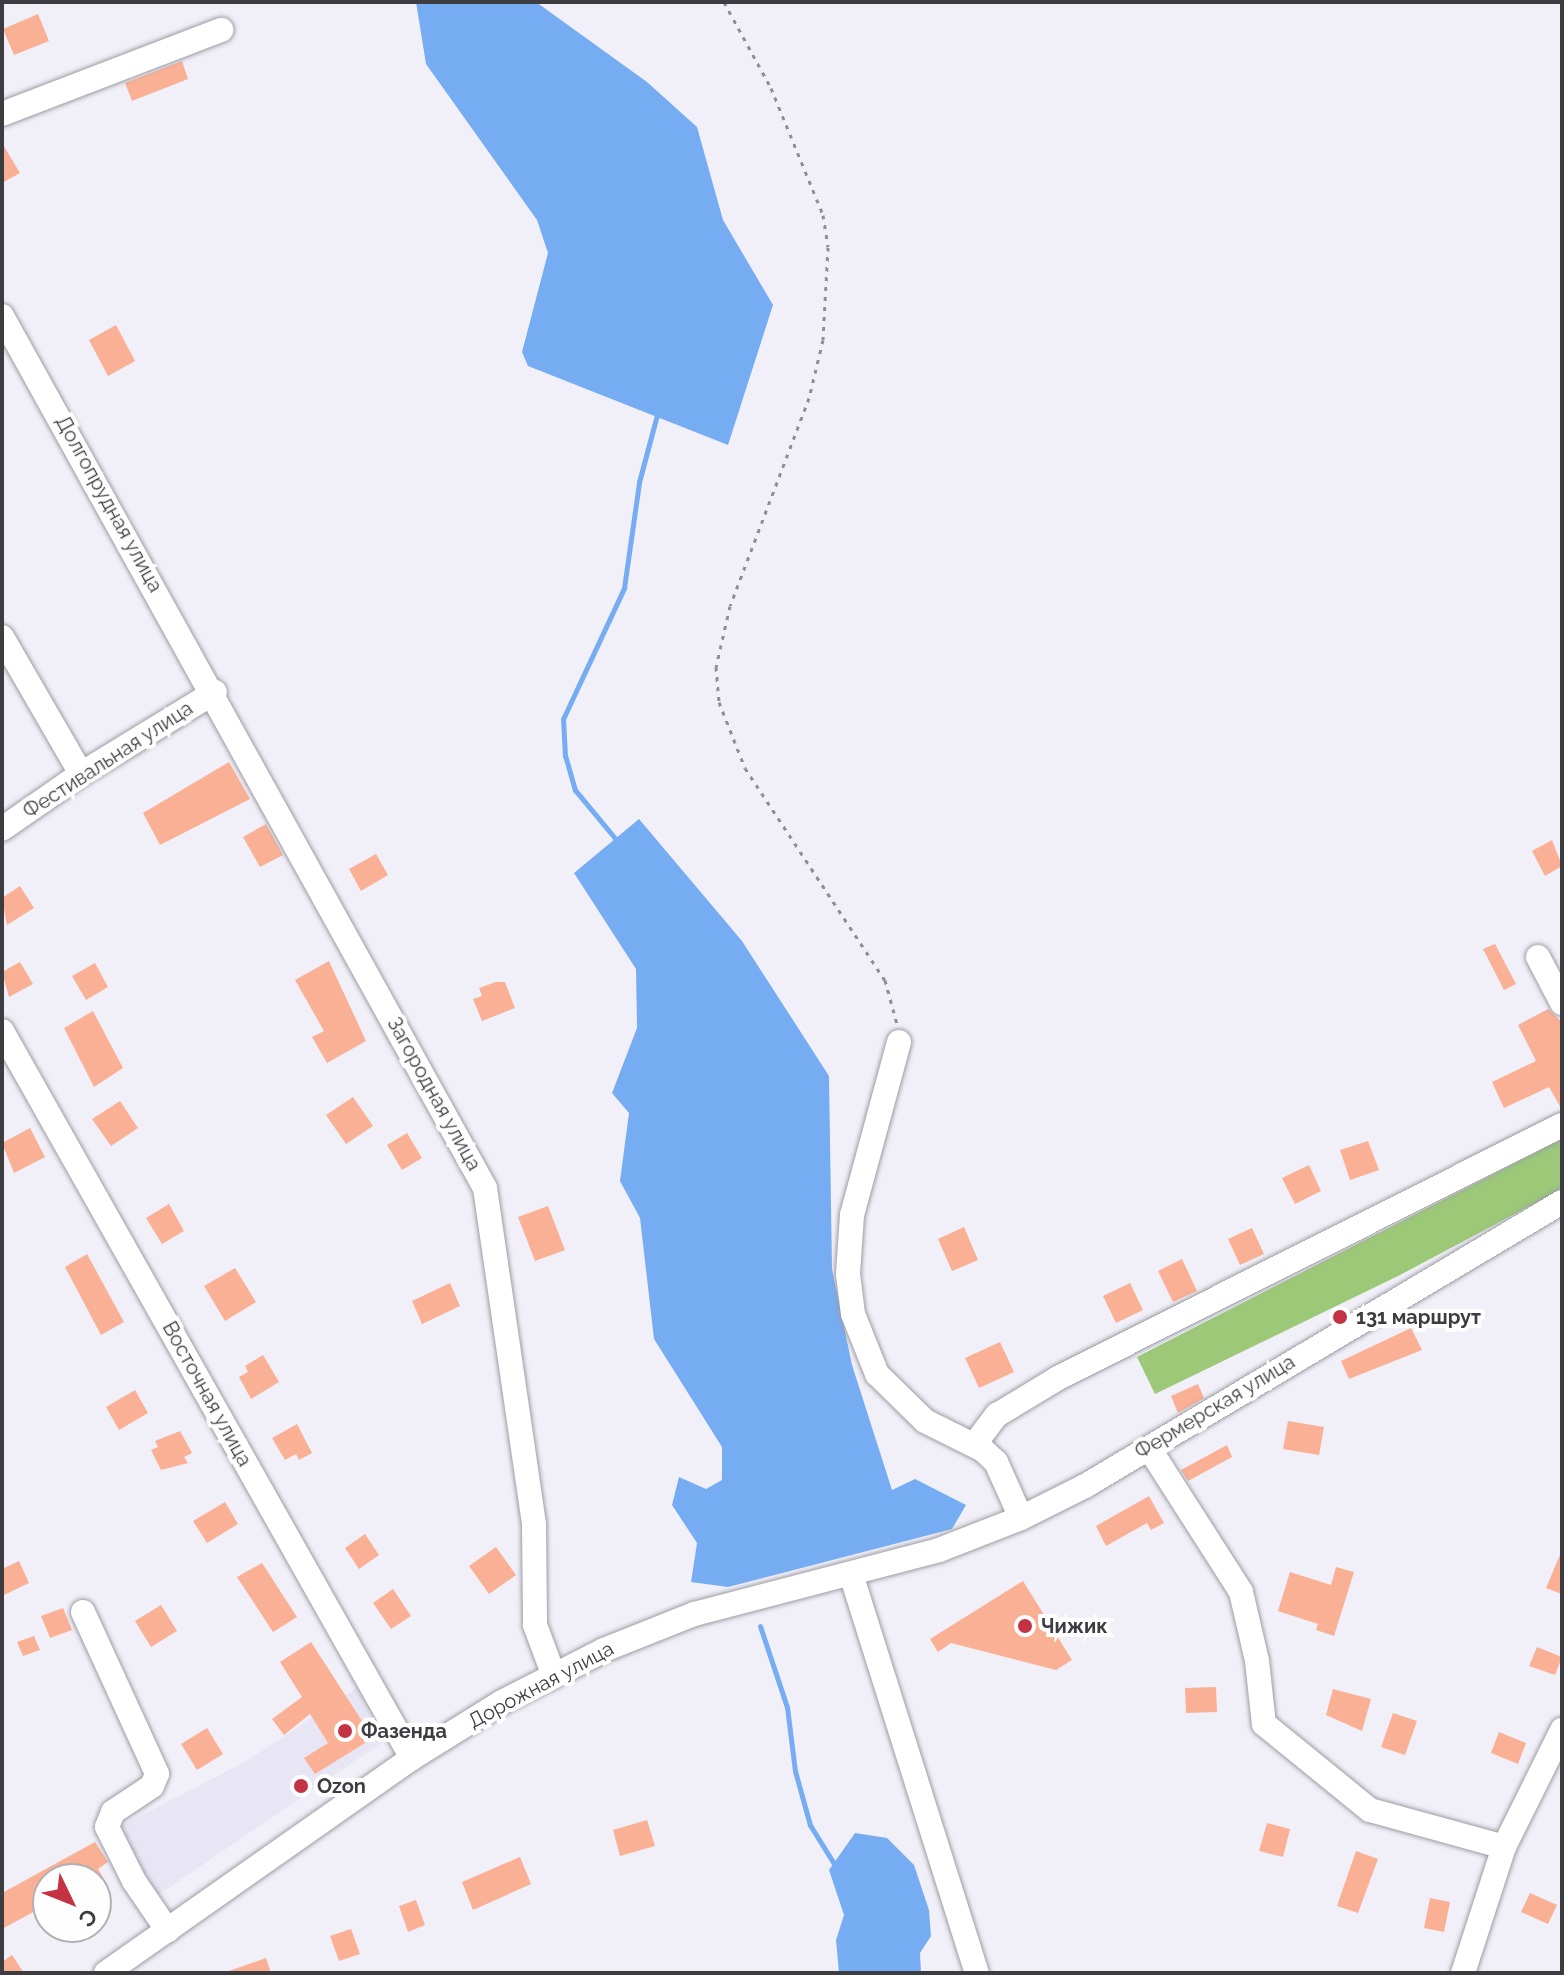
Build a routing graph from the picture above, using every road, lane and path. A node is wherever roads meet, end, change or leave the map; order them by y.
1 (724, 2) edge
2 (221, 30) dead end
3 (2, 114) edge
4 (2, 316) edge
5 (2, 637) edge
6 (215, 692) junction
7 (81, 774) junction
8 (2, 829) edge
9 (1538, 957) dead end
10 (1562, 1003) edge
11 (2, 1031) edge
12 (899, 1042) joint
13 (1562, 1125) edge
14 (1562, 1202) edge
15 (974, 1445) junction
16 (1149, 1448) junction
17 (1021, 1518) junction
18 (851, 1574) junction
19 (83, 1612) dead end
20 (554, 1676) junction
21 (1562, 1730) edge
22 (412, 1758) junction
23 (1504, 1847) junction
24 (168, 1931) junction
25 (106, 1973) edge
26 (977, 1973) edge
27 (1463, 1973) edge

1 - 12 path
2 - 3 street
4 - 6 street, Долгопрудная улица
5 - 7 street
6 - 7 street, Фестивальная улица
6 - 20 street, Загородная улица
7 - 8 street, Фестивальная улица
9 - 10 street
11 - 22 street, Восточная улица
12 - 15 street
13 - 15 street
14 - 16 street, Фермерская улица
15 - 17 street
16 - 17 street, Фермерская улица
16 - 23 street
17 - 18 street, Фермерская улица
18 - 20 street, Дорожная улица
18 - 26 street
19 - 24 street
20 - 22 street, Дорожная улица
21 - 23 street
22 - 24 street, Дорожная улица
23 - 27 street
24 - 25 street, Дорожная улица

